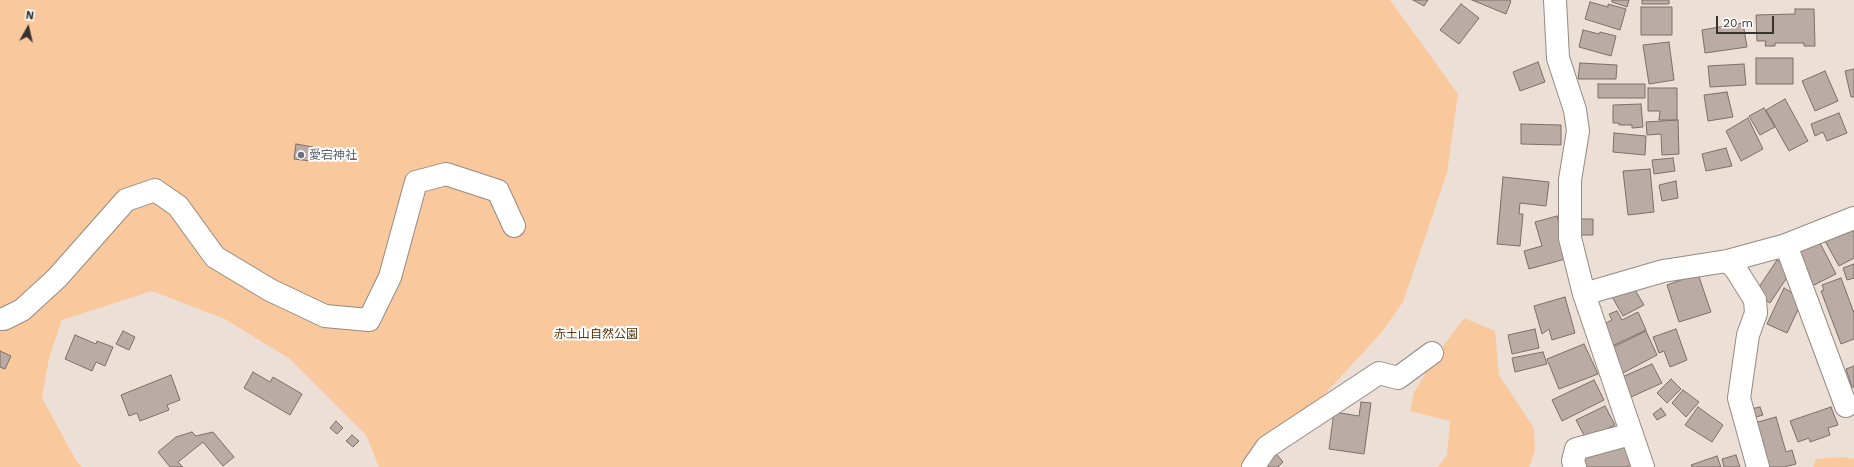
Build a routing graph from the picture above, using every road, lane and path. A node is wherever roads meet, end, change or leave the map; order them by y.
1 (1555, 0) edge
2 (1854, 218) edge
3 (514, 226) dead end
4 (1786, 245) junction
5 (1727, 261) junction
6 (1584, 294) junction
7 (0, 318) edge
8 (1432, 353) dead end
9 (1846, 406) dead end
10 (1631, 434) junction
11 (1253, 467) edge
12 (1575, 467) edge
13 (1643, 467) edge
14 (1758, 467) edge

1 - 6 street
2 - 4 street
3 - 7 street
4 - 5 street
4 - 9 street
5 - 6 street
5 - 14 street
6 - 10 street
8 - 11 street
10 - 12 street
10 - 13 street

